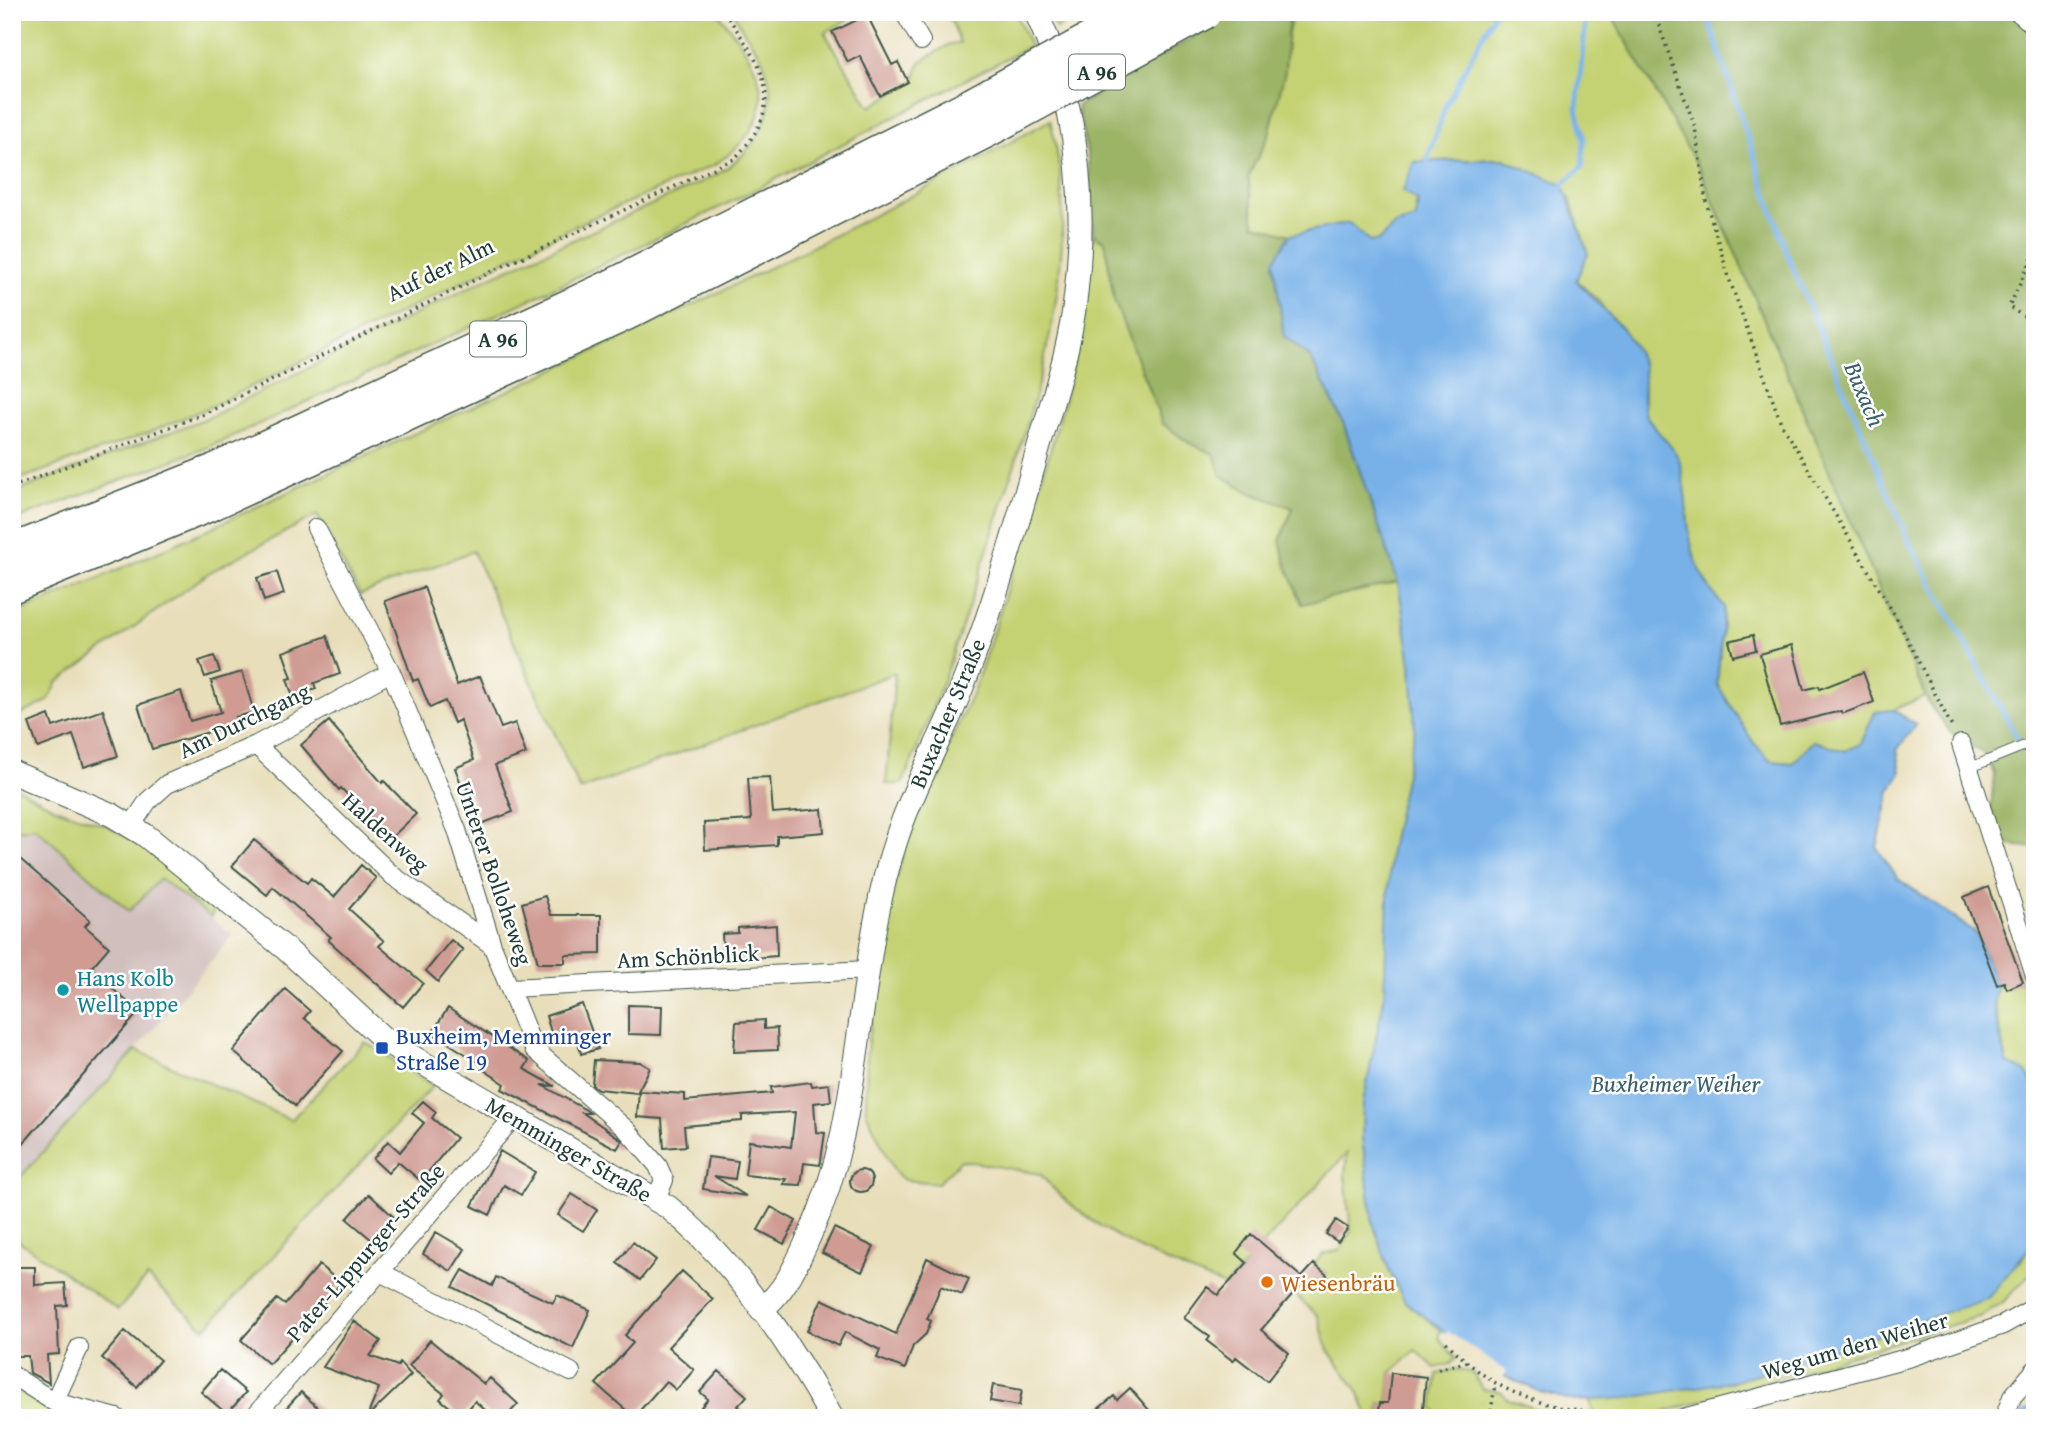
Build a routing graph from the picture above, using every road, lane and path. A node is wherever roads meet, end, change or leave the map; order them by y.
1 (724, 12) edge
2 (905, 12) edge
3 (1036, 12) edge
4 (1140, 12) edge
5 (1205, 12) edge
6 (1654, 12) edge
7 (2011, 12) edge
8 (2035, 32) edge
9 (921, 41) dead end
10 (981, 117) junction
11 (2035, 252) edge
12 (2035, 324) edge
13 (12, 487) edge
14 (316, 528) dead end
15 (12, 551) edge
16 (12, 586) edge
17 (391, 672) junction
18 (2031, 743) dead end
19 (1961, 744) joint
20 (256, 745) junction
21 (1969, 768) junction
22 (12, 772) edge
23 (131, 826) junction
24 (492, 945) junction
25 (868, 970) junction
26 (2035, 976) edge
27 (510, 988) junction
28 (513, 1118) junction
29 (656, 1199) junction
30 (380, 1272) junction
31 (2035, 1307) edge
32 (761, 1310) junction
33 (1446, 1342) dead end
34 (79, 1348) dead end
35 (1467, 1362) junction
36 (1438, 1370) dead end
37 (2035, 1370) edge
38 (571, 1372) dead end
39 (12, 1375) edge
40 (1495, 1385) junction
41 (54, 1402) junction
42 (117, 1418) edge
43 (253, 1418) edge
44 (832, 1418) edge
45 (1490, 1418) edge
46 (1613, 1418) edge
47 (1683, 1418) edge
48 (2004, 1418) edge

1 - 13 path, Auf der Alm
2 - 9 street
3 - 25 street, Buxacher Straße
4 - 10 highway, A 96, bridge
5 - 10 highway, A 96, bridge
6 - 19 path
7 - 8 lane
10 - 15 highway, A 96
10 - 16 highway, A 96
11 - 12 path
14 - 17 street, Unterer Bolloheweg
17 - 20 street, Am Durchgang
17 - 24 street, Unterer Bolloheweg
18 - 21 lane
19 - 21 street
20 - 23 street, Am Durchgang
20 - 24 street, Haldenweg
21 - 26 street
22 - 23 street, Memminger Straße
23 - 28 street, Memminger Straße
24 - 27 street, Unterer Bolloheweg
25 - 27 street, Am Schönblick
25 - 32 street, Buxacher Straße
27 - 29 street, Unterer Bolloheweg
28 - 29 street, Memminger Straße
28 - 30 street, Pater-Lippurger-Straße
29 - 32 street, Memminger Straße
30 - 38 street
30 - 43 street, Pater-Lippurger-Straße
31 - 47 street, Weg um den Weiher
32 - 44 street, Memminger Straße
33 - 35 path
34 - 41 street
35 - 36 path
35 - 40 path
37 - 48 street
39 - 41 street
40 - 45 path
40 - 46 path
41 - 42 street

